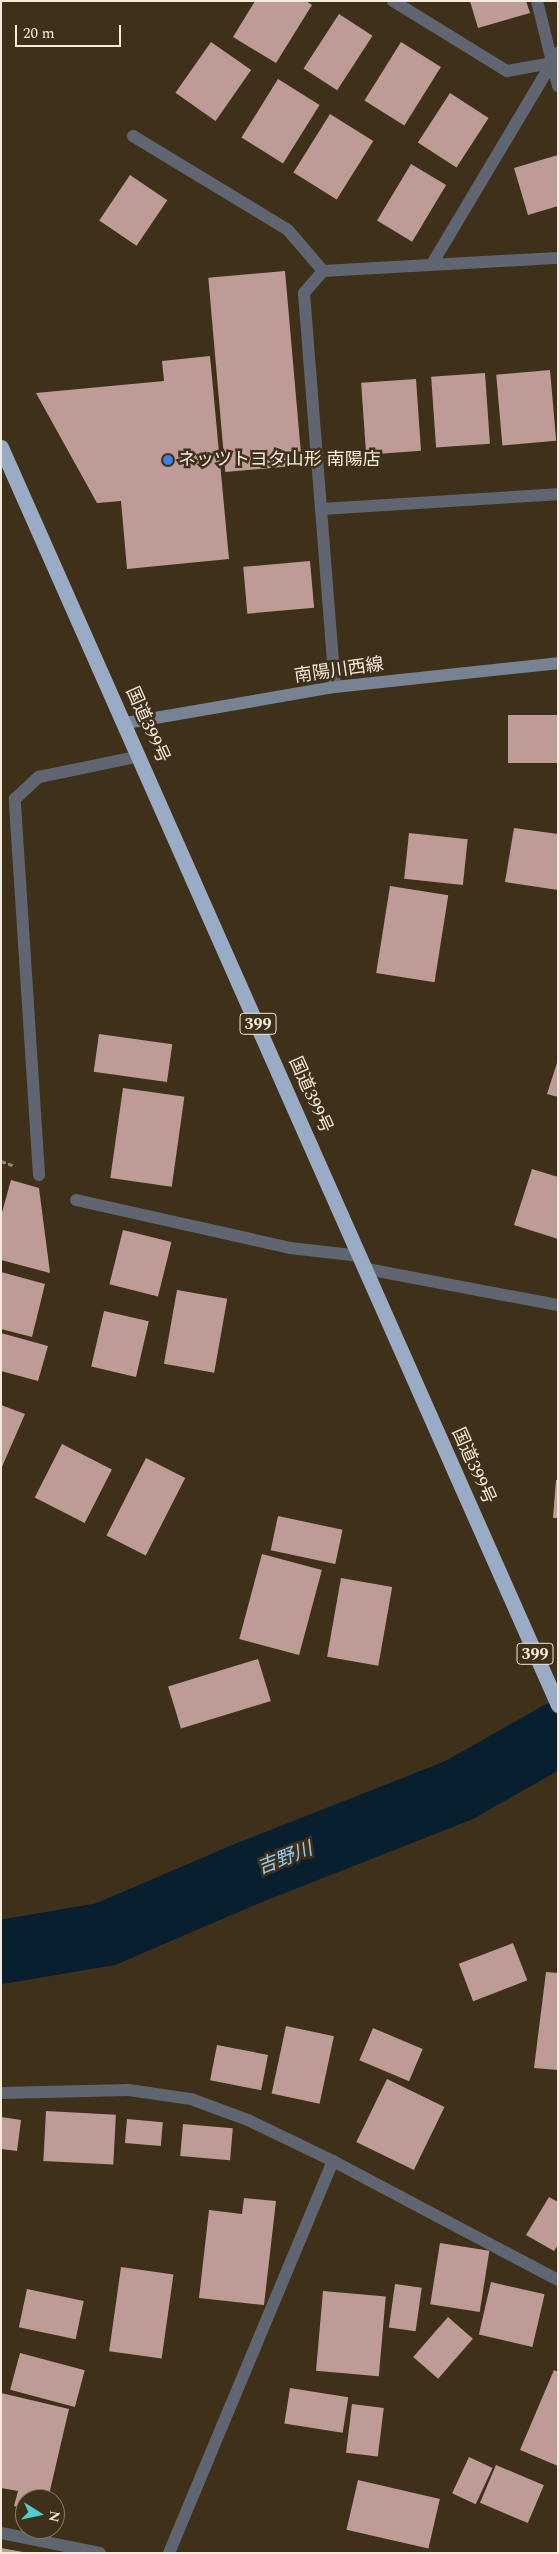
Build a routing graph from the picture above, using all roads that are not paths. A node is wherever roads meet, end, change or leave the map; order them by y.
1 (393, 1) edge
2 (537, 1) edge
3 (555, 58) edge
4 (558, 86) edge
5 (133, 136) dead end
6 (558, 258) edge
7 (432, 264) junction
8 (323, 271) junction
9 (1, 447) edge
10 (558, 494) edge
11 (322, 509) junction
12 (558, 663) edge
13 (335, 687) junction
14 (126, 723) junction
15 (140, 756) junction
16 (39, 1175) dead end
17 (76, 1200) dead end
18 (364, 1262) junction
19 (558, 1305) edge
20 (558, 1705) edge
21 (1, 2093) edge
22 (333, 2161) junction
23 (558, 2280) edge
24 (1, 2533) edge
25 (100, 2553) edge
26 (169, 2553) edge

1 - 3 lane
2 - 3 lane
3 - 4 lane
3 - 7 lane
5 - 8 lane
6 - 7 lane
7 - 8 lane
8 - 11 lane
9 - 14 highway, 国道399号 / 399
10 - 11 lane
11 - 13 lane
12 - 13 main road, 南陽川西線
13 - 14 main road, 南陽川西線
14 - 15 highway, 国道399号 / 399
15 - 16 lane
15 - 18 highway, 国道399号 / 399
17 - 18 lane
18 - 19 lane
18 - 20 highway, 国道399号 / 399
21 - 22 lane
22 - 23 lane
22 - 26 lane
24 - 25 lane

